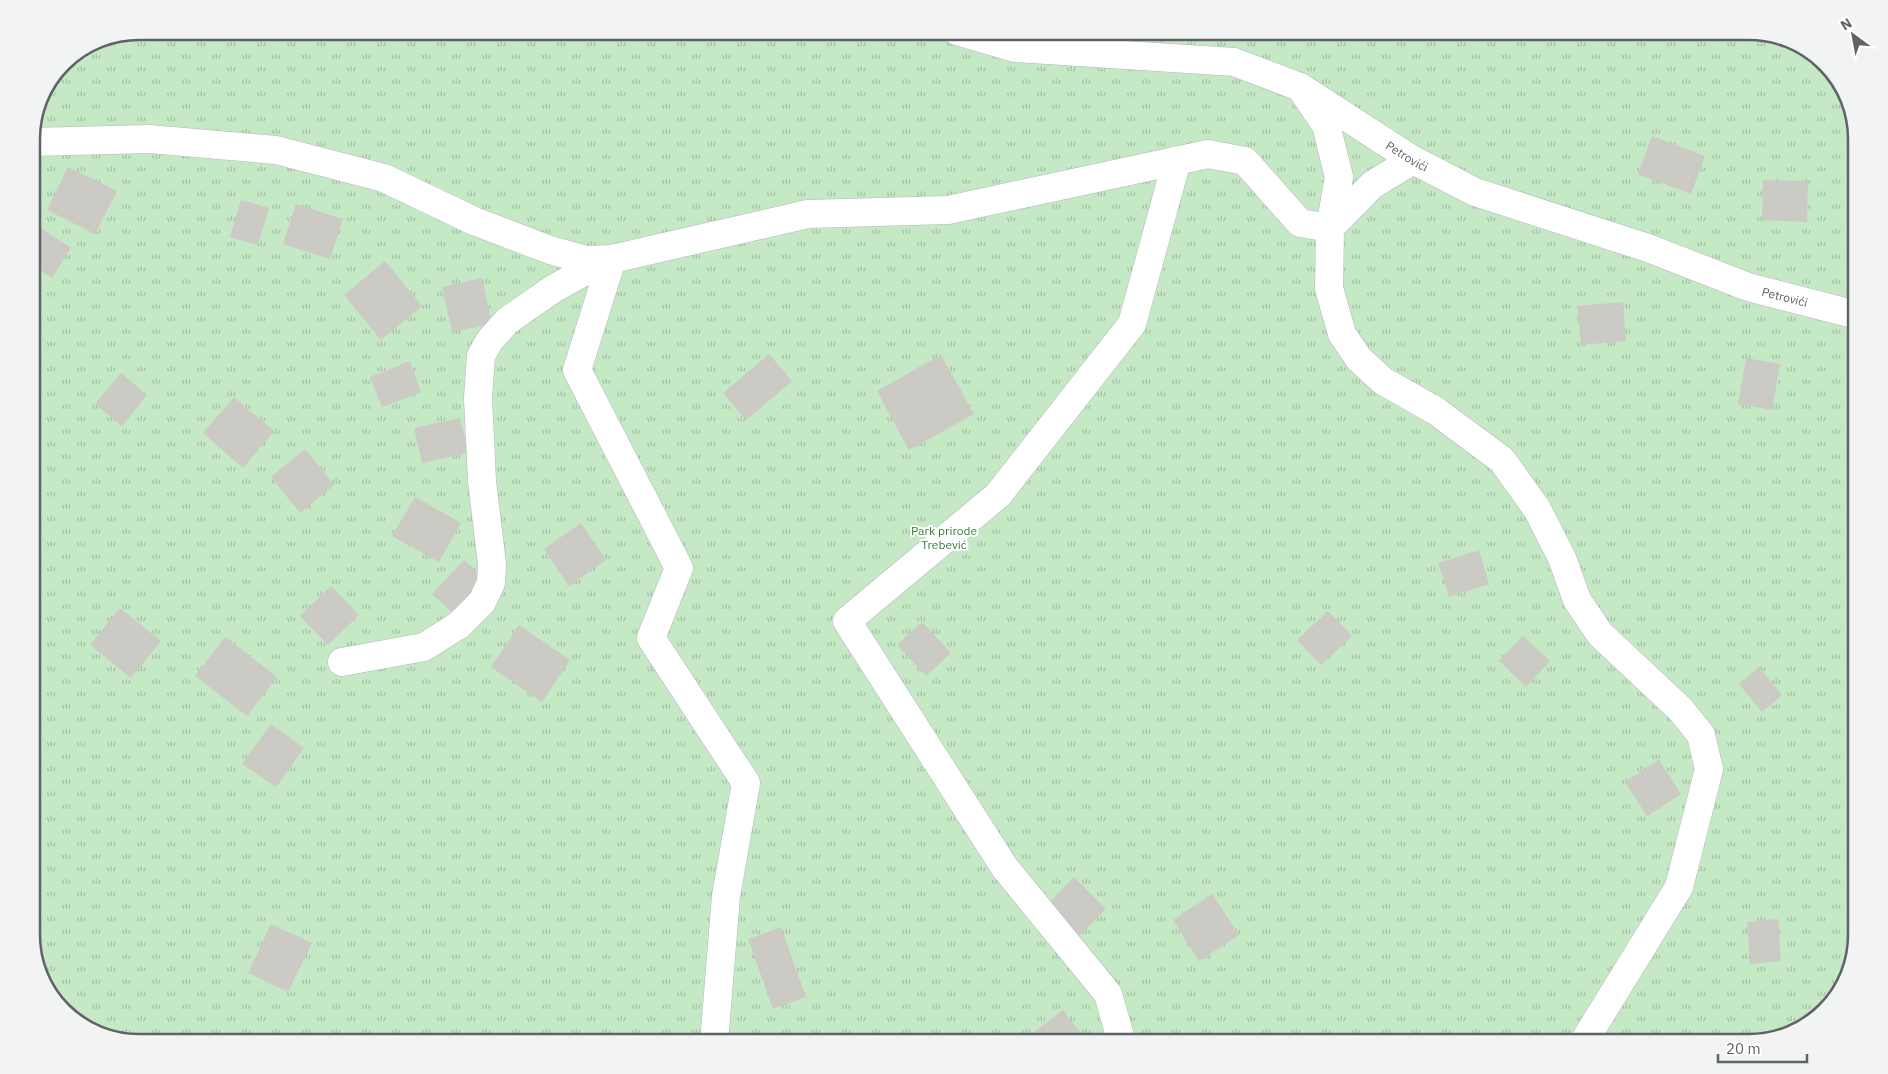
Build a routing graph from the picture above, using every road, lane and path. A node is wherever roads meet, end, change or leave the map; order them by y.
1 (988, 40) edge
2 (1300, 87) junction
3 (41, 141) edge
4 (1177, 160) junction
5 (1413, 160) junction
6 (1330, 228) junction
7 (612, 259) junction
8 (1848, 313) edge
9 (342, 662) dead end
10 (715, 1034) edge
11 (1119, 1034) edge
12 (1589, 1034) edge

1 - 2 street, Petrovići
2 - 5 street, Petrovići
2 - 6 street
3 - 7 street
4 - 6 street
4 - 7 street
4 - 11 street
5 - 6 street
5 - 8 street, Petrovići
6 - 12 street
7 - 9 street
7 - 10 street

